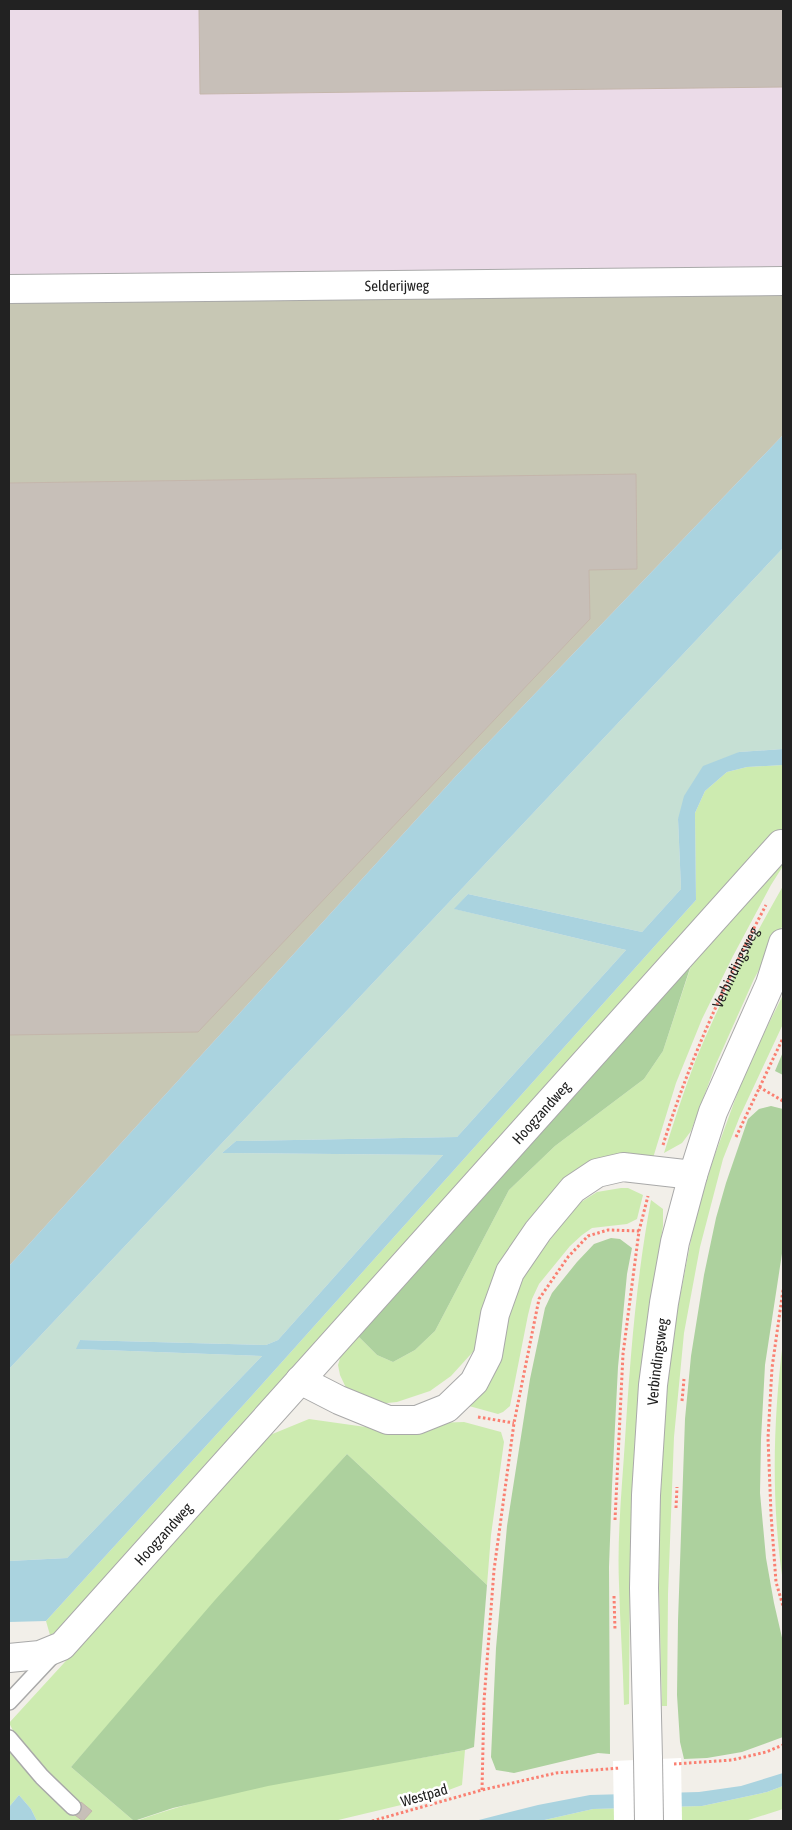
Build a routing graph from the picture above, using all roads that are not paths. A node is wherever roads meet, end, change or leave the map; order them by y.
1 (783, 281) edge
2 (9, 289) edge
3 (781, 844) dead end
4 (783, 943) edge
5 (777, 976) edge
6 (693, 1175) junction
7 (300, 1380) junction
8 (62, 1646) junction
9 (9, 1658) edge
10 (9, 1702) edge
11 (9, 1738) edge
12 (73, 1807) dead end
13 (649, 1821) edge

1 - 2 street, Selderijweg
3 - 7 street, Hoogzandweg
4 - 5 street, Verbindingsweg
5 - 6 street, Verbindingsweg
6 - 7 street
6 - 13 street, Verbindingsweg, bridge
7 - 8 street, Hoogzandweg
8 - 9 street, Hoogzandweg
8 - 10 lane
11 - 12 lane

